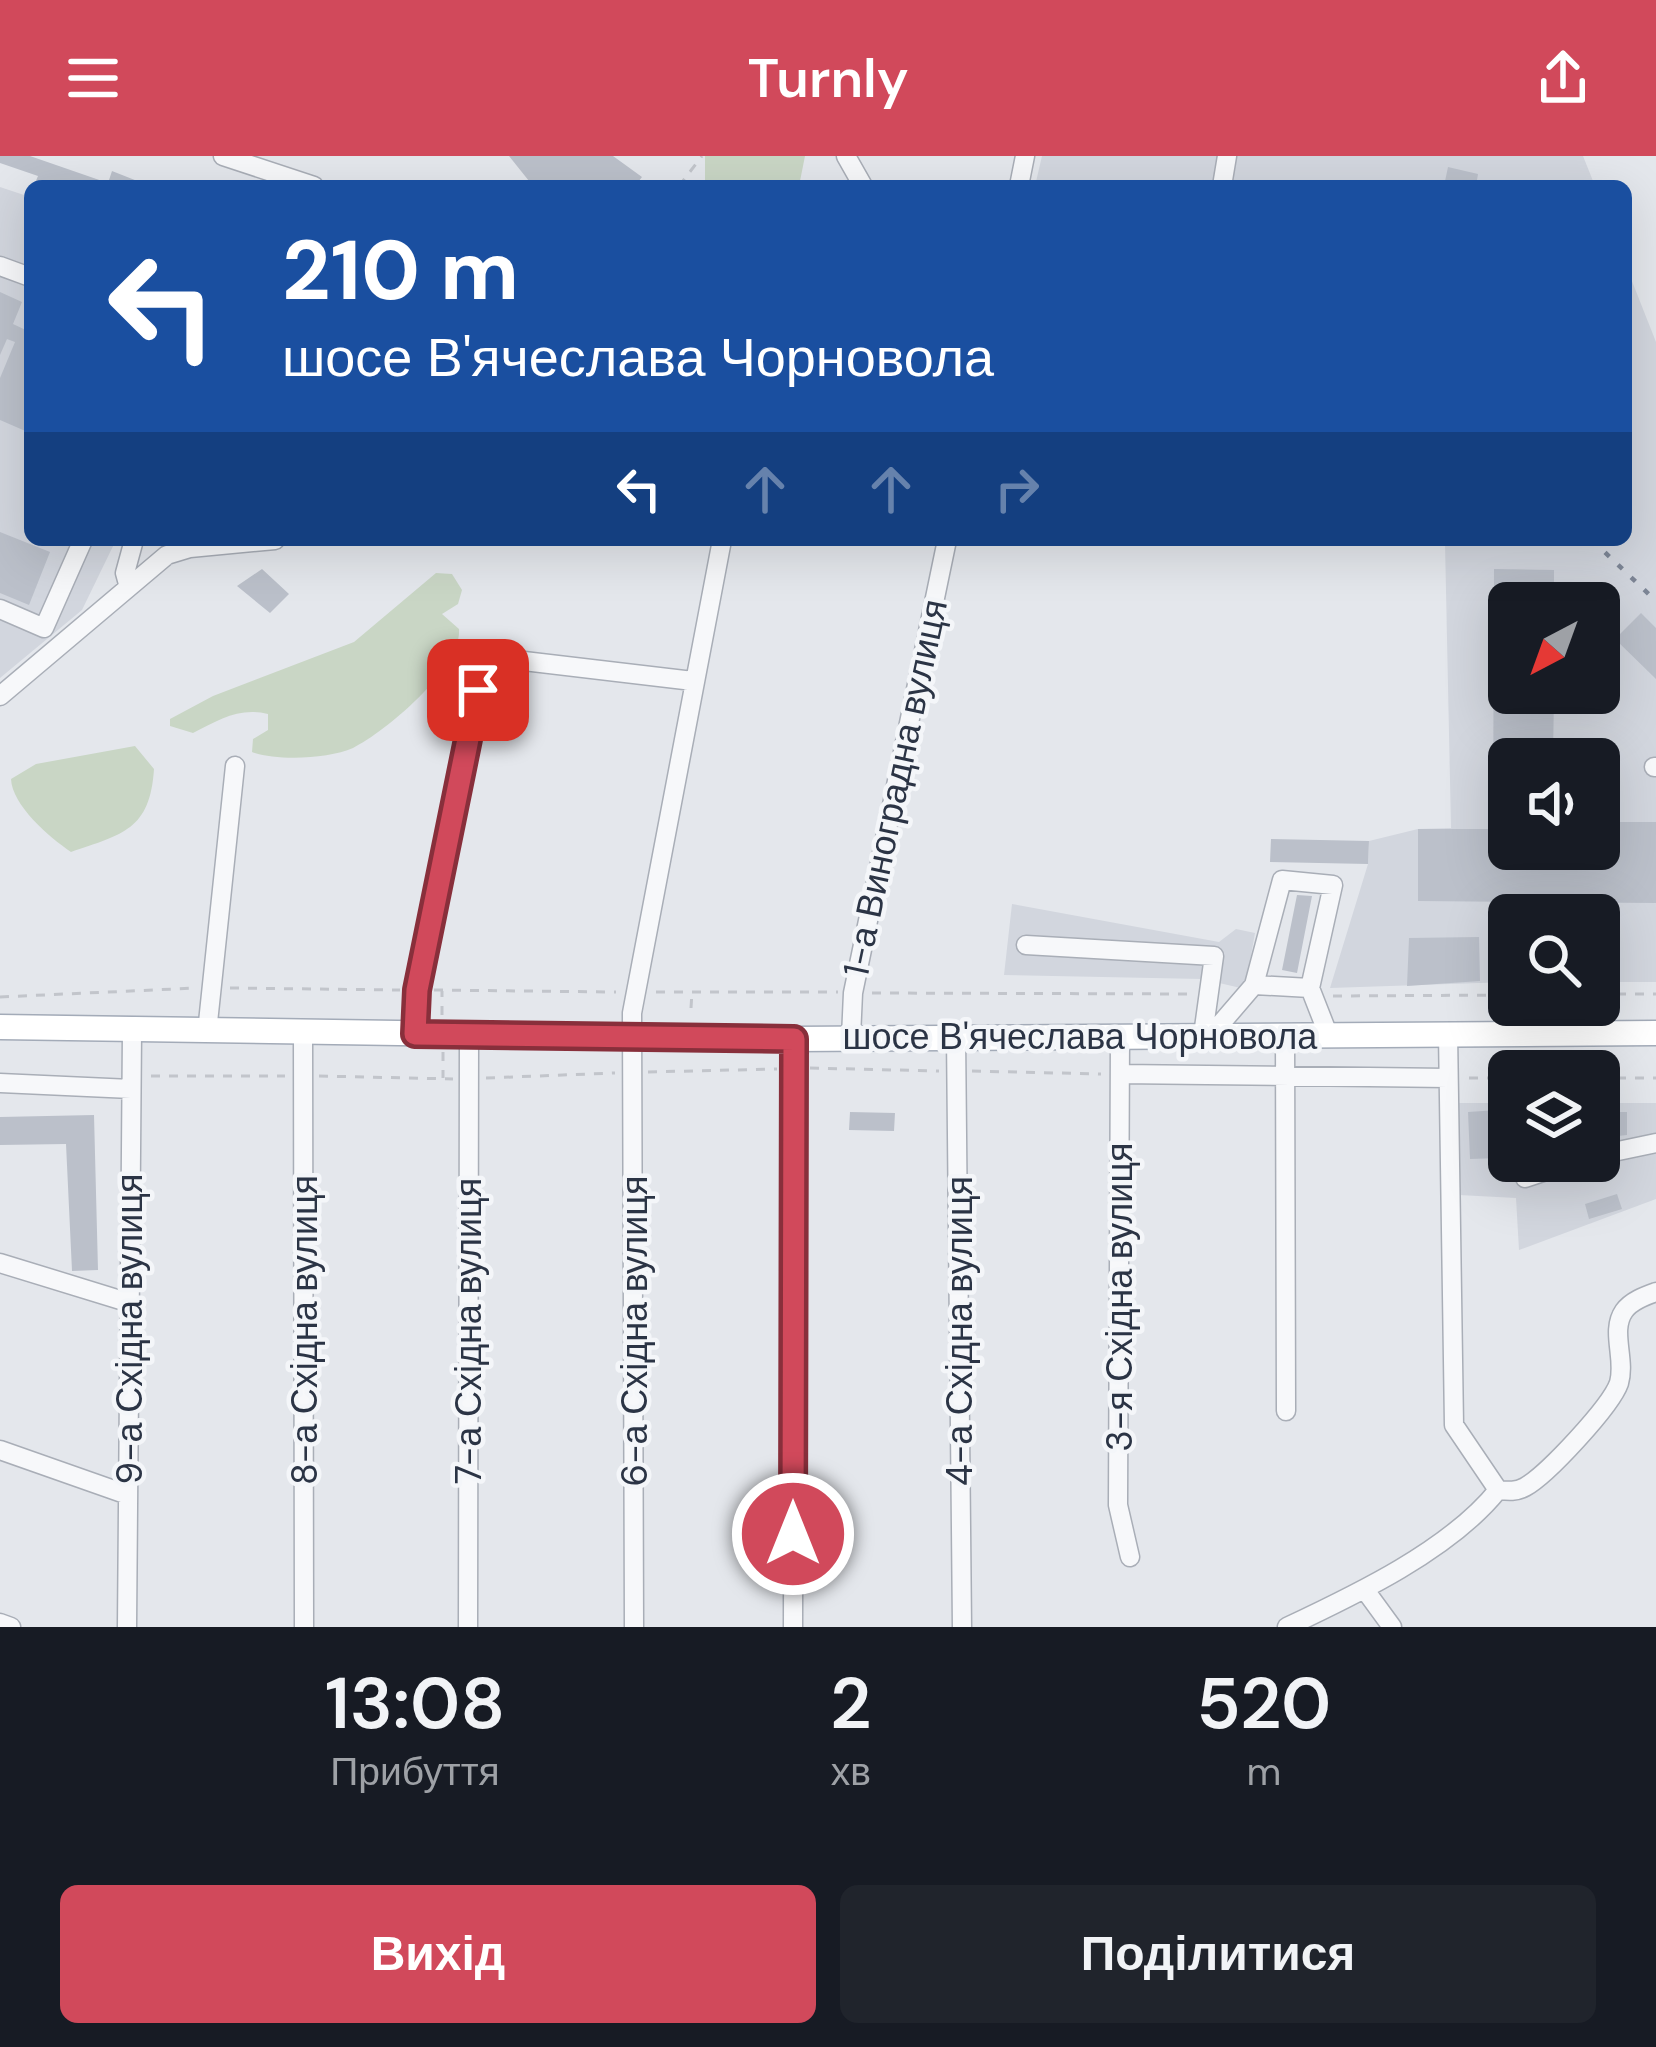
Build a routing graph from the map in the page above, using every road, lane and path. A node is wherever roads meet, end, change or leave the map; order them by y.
1 (223, 156) edge
2 (296, 180) edge
3 (80, 546) edge
4 (133, 546) edge
5 (211, 546) edge
6 (721, 546) edge
7 (945, 546) edge
8 (128, 584) junction
9 (0, 609) edge
10 (693, 681) junction
11 (0, 696) edge
12 (236, 766) dead end
13 (1026, 945) dead end
14 (1255, 985) junction
15 (209, 988) junction
16 (417, 990) junction
17 (442, 991) junction
18 (1312, 991) junction
19 (634, 992) junction
20 (692, 992) junction
21 (853, 993) junction
22 (1208, 994) junction
23 (1620, 994) edge
24 (1656, 994) edge
25 (1488, 995) edge
26 (0, 998) edge
27 (691, 1008) dead end
28 (442, 1017) dead end
29 (0, 1027) edge
30 (132, 1032) junction
31 (207, 1033) junction
32 (303, 1033) junction
33 (1448, 1033) junction
34 (1656, 1033) edge
35 (415, 1034) junction
36 (469, 1034) junction
37 (1285, 1034) junction
38 (1328, 1034) junction
39 (633, 1035) junction
40 (1207, 1035) junction
41 (956, 1036) junction
42 (1120, 1036) junction
43 (851, 1037) junction
44 (794, 1039) junction
45 (443, 1049) dead end
46 (542, 1066) dead end
47 (957, 1071) junction
48 (1120, 1074) junction
49 (304, 1076) junction
50 (542, 1076) dead end
51 (1284, 1077) junction
52 (1448, 1078) junction
53 (1488, 1078) edge
54 (1620, 1078) edge
55 (1656, 1078) edge
56 (443, 1080) dead end
57 (131, 1082) junction
58 (0, 1083) edge
59 (1656, 1143) edge
60 (1620, 1151) edge
61 (0, 1263) edge
62 (1656, 1292) edge
63 (130, 1304) junction
64 (1286, 1411) dead end
65 (0, 1450) edge
66 (1498, 1490) junction
67 (128, 1496) junction
68 (1130, 1557) dead end
69 (1365, 1590) junction
70 (0, 1623) edge
71 (11, 1627) edge
72 (128, 1627) edge
73 (304, 1627) edge
74 (468, 1627) edge
75 (634, 1627) edge
76 (793, 1627) edge
77 (962, 1627) edge
78 (1287, 1627) edge
79 (1391, 1627) edge

1 - 2 street
3 - 9 street
4 - 8 street
5 - 8 street
6 - 10 street, 6-а Східна вулиця
7 - 21 street, 1-а Виноградна вулиця
8 - 11 street
10 - 16 street
10 - 19 street, 6-а Східна вулиця
12 - 15 street
13 - 22 street
14 - 18 street
14 - 18 street
14 - 40 street
15 - 16 path
15 - 26 path
15 - 31 street
16 - 17 path
16 - 35 street
17 - 19 path
17 - 28 path
18 - 25 path
18 - 38 street
19 - 20 path
19 - 39 street, 6-а Східна вулиця
20 - 21 path
20 - 27 path
21 - 22 path
21 - 43 street, 1-а Виноградна вулиця
22 - 40 street
23 - 24 path
29 - 30 main road, шосе В'ячеслава Чорновола
30 - 31 main road, шосе В'ячеслава Чорновола
30 - 57 street, 9-а Східна вулиця
31 - 32 main road, шосе В'ячеслава Чорновола
32 - 35 main road, шосе В'ячеслава Чорновола
32 - 49 street, 8-а Східна вулиця
33 - 34 main road, шосе В'ячеслава Чорновола
33 - 38 main road, шосе В'ячеслава Чорновола
33 - 52 street
35 - 36 main road, шосе В'ячеслава Чорновола
36 - 39 main road, шосе В'ячеслава Чорновола
36 - 74 street, 7-а Східна вулиця
37 - 38 main road, шосе В'ячеслава Чорновола
37 - 40 main road, шосе В'ячеслава Чорновола
37 - 51 street
39 - 44 main road, шосе В'ячеслава Чорновола
39 - 75 street, 6-а Східна вулиця
40 - 42 main road, шосе В'ячеслава Чорновола
41 - 42 main road, шосе В'ячеслава Чорновола
41 - 43 main road, шосе В'ячеслава Чорновола
41 - 47 street, 4-а Східна вулиця
42 - 48 street, 3-я Східна вулиця
43 - 44 main road, шосе В'ячеслава Чорновола
44 - 76 street
45 - 56 path
46 - 50 path
47 - 48 path
47 - 77 street, 4-а Східна вулиця
48 - 51 street
48 - 68 street, 3-я Східна вулиця
49 - 57 path
49 - 73 street, 8-а Східна вулиця
51 - 52 street
51 - 64 street
52 - 53 path
52 - 66 street
54 - 55 path
57 - 58 street
57 - 63 street, 9-а Східна вулиця
59 - 60 street
61 - 63 street
62 - 66 street
63 - 67 street, 9-а Східна вулиця
65 - 67 street
66 - 69 street
67 - 72 street, 9-а Східна вулиця
69 - 78 street
69 - 79 street
70 - 71 street

